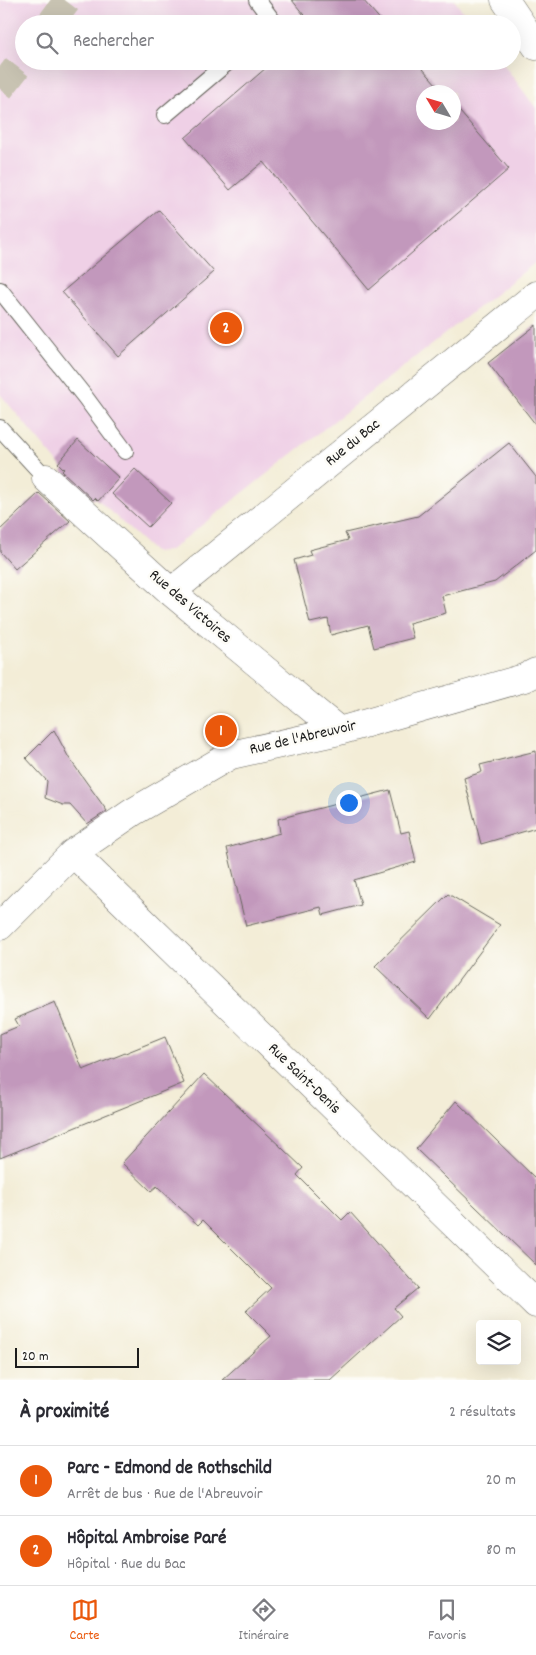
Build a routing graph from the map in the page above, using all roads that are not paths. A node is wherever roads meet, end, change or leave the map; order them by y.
1 (257, 0) edge
2 (504, 0) edge
3 (268, 15) edge
4 (514, 15) edge
5 (521, 24) edge
6 (536, 46) edge
7 (219, 70) edge
8 (165, 114) dead end
9 (0, 290) edge
10 (536, 295) edge
11 (0, 428) edge
12 (125, 451) dead end
13 (46, 478) joint
14 (171, 592) junction
15 (536, 672) edge
16 (339, 732) junction
17 (73, 853) junction
18 (0, 926) edge
19 (536, 1304) edge

1 - 3 lane
2 - 4 street
5 - 6 street
7 - 8 lane
9 - 12 lane
10 - 14 street, Rue du Bac
11 - 13 lane
13 - 14 street, Rue des Victoires
14 - 16 street, Rue des Victoires
15 - 16 street, Rue de l'Abreuvoir
16 - 17 street, Rue de l'Abreuvoir
17 - 18 street, Rue de l'Abreuvoir
17 - 19 street, Rue Saint-Denis

